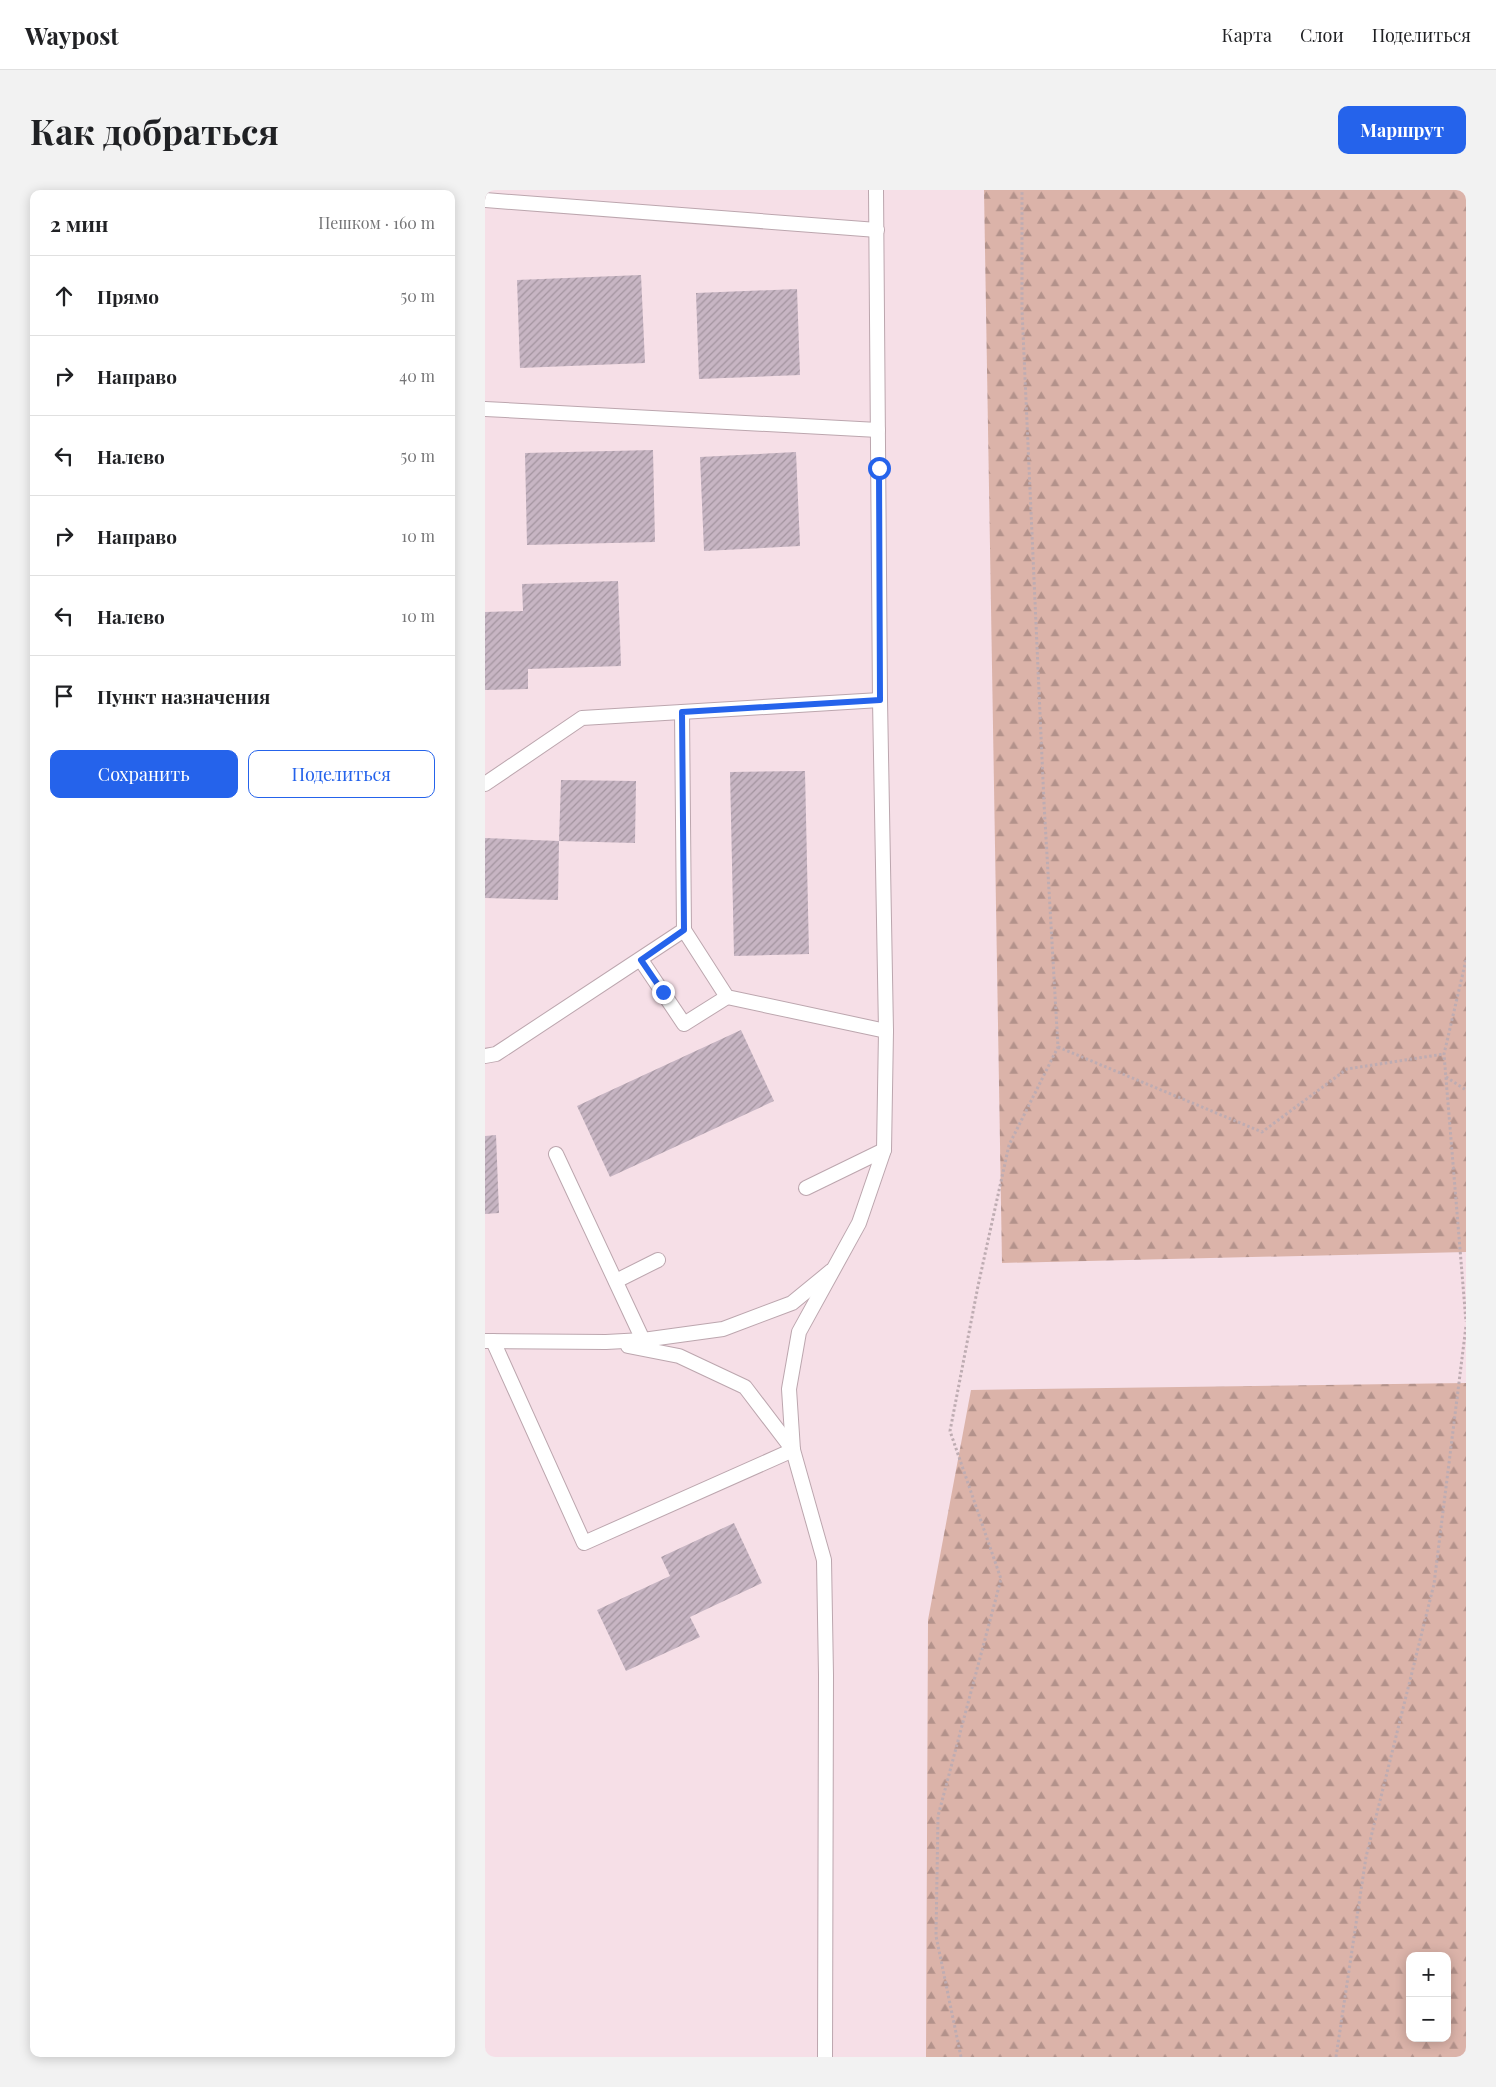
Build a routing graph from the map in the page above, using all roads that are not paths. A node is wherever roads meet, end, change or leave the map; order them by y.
1 (876, 190) edge
2 (485, 200) edge
3 (877, 230) junction
4 (485, 409) edge
5 (878, 430) junction
6 (880, 700) junction
7 (682, 712) junction
8 (485, 784) edge
9 (684, 930) junction
10 (641, 960) junction
11 (727, 997) junction
12 (886, 1031) junction
13 (485, 1056) edge
14 (883, 1150) junction
15 (556, 1154) dead end
16 (806, 1188) dead end
17 (658, 1260) dead end
18 (837, 1266) junction
19 (616, 1281) junction
20 (643, 1340) junction
21 (489, 1341) edge
22 (606, 1342) junction
23 (793, 1450) junction
24 (825, 2057) edge

1 - 3 lane
2 - 3 lane
3 - 5 lane
4 - 5 lane
5 - 6 lane
6 - 7 lane
6 - 12 lane
7 - 8 lane
7 - 9 lane
9 - 10 lane
9 - 11 lane
10 - 11 lane
10 - 13 lane
11 - 12 lane
12 - 14 lane
14 - 16 lane
14 - 18 lane
15 - 19 lane
17 - 19 lane
18 - 20 lane
18 - 23 lane
19 - 20 lane
20 - 22 lane
21 - 22 lane
21 - 23 lane
22 - 23 lane
23 - 24 lane

